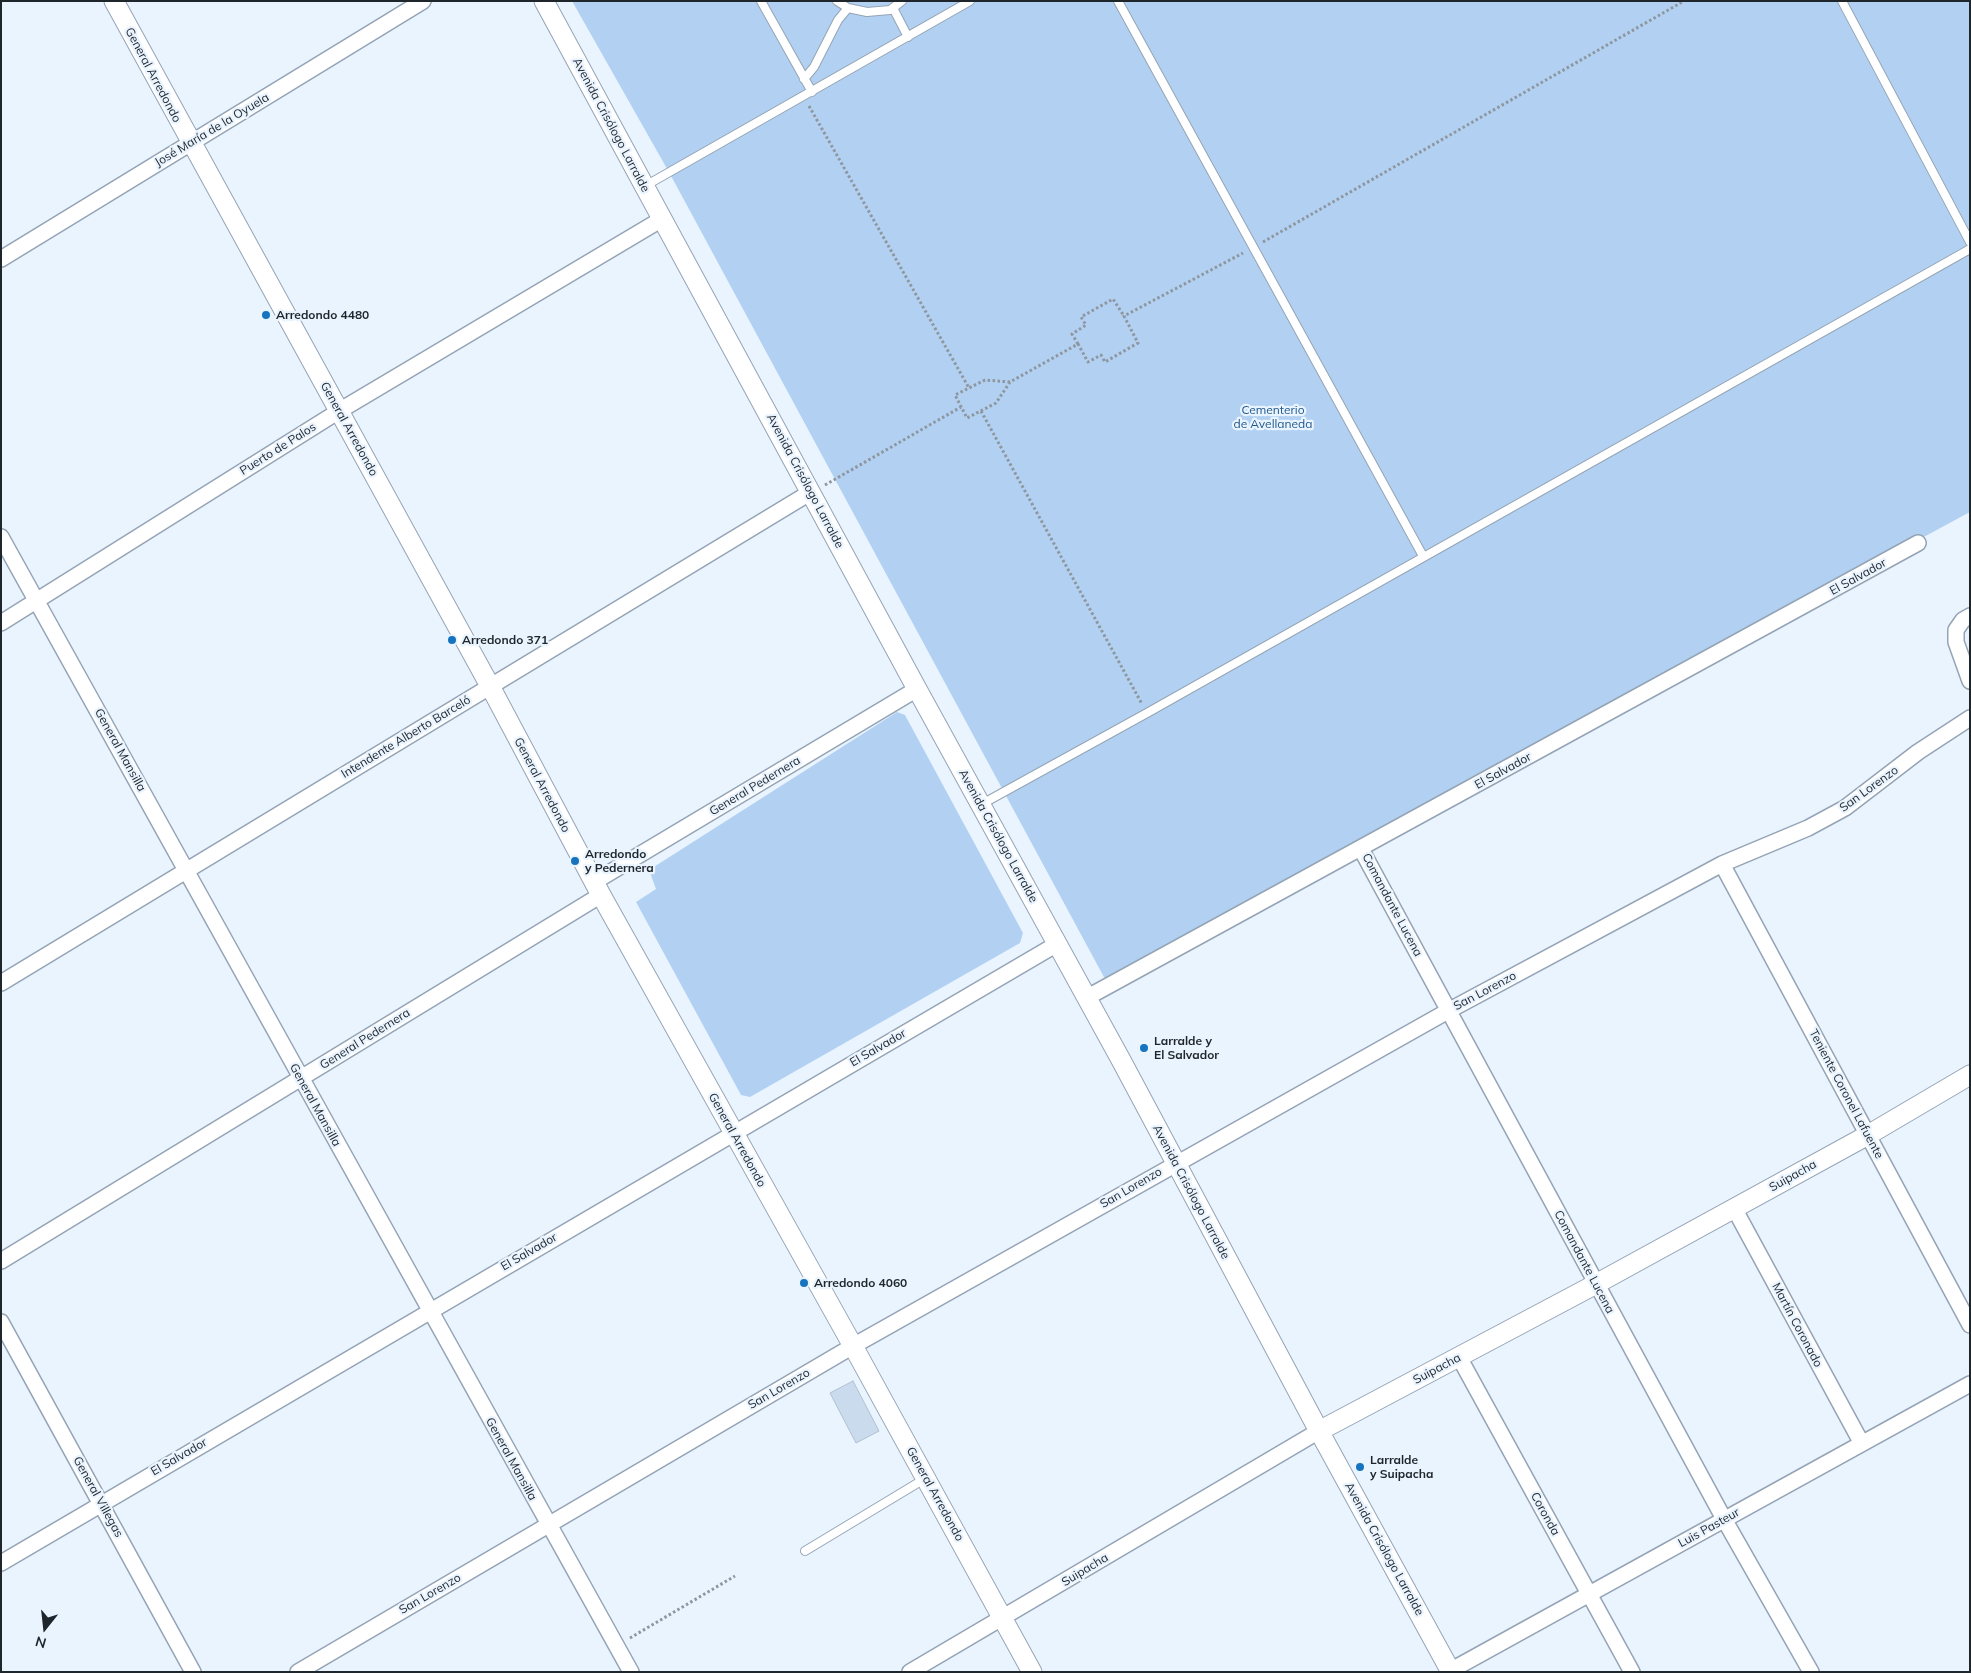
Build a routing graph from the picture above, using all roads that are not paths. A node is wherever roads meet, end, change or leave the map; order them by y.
1 (114, 1) edge
2 (423, 1) edge
3 (544, 1) edge
4 (761, 1) edge
5 (837, 1) edge
6 (902, 1) edge
7 (970, 1) edge
8 (1118, 1) edge
9 (1842, 1) edge
10 (848, 8) junction
11 (893, 8) junction
12 (908, 37) junction
13 (804, 79) junction
14 (812, 92) junction
15 (190, 143) junction
16 (645, 186) junction
17 (662, 219) junction
18 (1970, 242) edge
19 (1970, 249) edge
20 (1, 259) edge
21 (339, 410) junction
22 (811, 492) junction
23 (1, 537) edge
24 (1918, 543) dead end
25 (1423, 556) junction
26 (36, 601) junction
27 (1970, 616) edge
28 (1, 623) edge
29 (1970, 681) edge
30 (490, 686) junction
31 (916, 689) junction
32 (1970, 718) edge
33 (982, 804) junction
34 (1361, 849) junction
35 (1722, 864) junction
36 (188, 870) junction
37 (597, 888) junction
38 (1056, 944) junction
39 (1, 983) edge
40 (1086, 998) junction
41 (1448, 1011) junction
42 (1970, 1075) edge
43 (300, 1079) junction
44 (733, 1133) junction
45 (1868, 1135) junction
46 (1176, 1163) junction
47 (1734, 1208) junction
48 (1, 1261) edge
49 (1596, 1284) junction
50 (429, 1310) junction
51 (1, 1322) edge
52 (1970, 1325) edge
53 (853, 1346) junction
54 (1459, 1357) junction
55 (1970, 1384) edge
56 (1319, 1432) junction
57 (1861, 1442) junction
58 (926, 1478) junction
59 (101, 1503) junction
60 (1724, 1519) junction
61 (548, 1525) junction
62 (805, 1551) dead end
63 (1, 1563) edge
64 (1589, 1594) junction
65 (1003, 1618) junction
66 (1450, 1671) edge
67 (194, 1672) edge
68 (298, 1672) edge
69 (631, 1672) edge
70 (910, 1672) edge
71 (1032, 1672) edge
72 (1632, 1672) edge
73 (1811, 1672) edge

1 - 15 street, General Arredondo
2 - 15 street, José María de la Oyuela
3 - 16 street, Avenida Crisólogo Larralde
4 - 13 lane
5 - 10 lane
6 - 11 lane
7 - 12 lane
8 - 25 lane
9 - 18 lane
10 - 11 lane
10 - 13 lane
11 - 12 lane
12 - 14 lane
13 - 14 lane
14 - 16 lane
15 - 20 street, José María de la Oyuela
15 - 21 street, General Arredondo
16 - 17 street, Avenida Crisólogo Larralde
17 - 21 street, Puerto de Palos
17 - 22 street, Avenida Crisólogo Larralde
19 - 25 lane
21 - 26 street, Puerto de Palos
21 - 30 street, General Arredondo
22 - 30 street, Intendente Alberto Barceló
22 - 31 street, Avenida Crisólogo Larralde
23 - 26 street, General Mansilla
24 - 34 street, El Salvador
25 - 33 lane
26 - 28 street, Puerto de Palos
26 - 36 street, General Mansilla
27 - 29 street
30 - 36 street, Intendente Alberto Barceló
30 - 37 street, General Arredondo
31 - 33 street, Avenida Crisólogo Larralde
31 - 37 street, General Pedernera
32 - 35 street, San Lorenzo
33 - 38 street, Avenida Crisólogo Larralde
34 - 40 street, El Salvador
34 - 41 street, Comandante Lucena
35 - 41 street, San Lorenzo
35 - 45 street, Teniente Coronel Lafuente
36 - 39 street, Intendente Alberto Barceló
36 - 43 street, General Mansilla
37 - 43 street, General Pedernera
37 - 44 street, General Arredondo
38 - 40 street, Avenida Crisólogo Larralde
38 - 44 street, El Salvador
40 - 46 street, Avenida Crisólogo Larralde
41 - 46 street, San Lorenzo
41 - 49 street, Comandante Lucena
42 - 45 street, Suipacha
43 - 48 street, General Pedernera
43 - 50 street, General Mansilla
44 - 50 street, El Salvador
44 - 53 street, General Arredondo
45 - 47 street, Suipacha
45 - 52 street, Teniente Coronel Lafuente
46 - 53 street, San Lorenzo
46 - 56 street, Avenida Crisólogo Larralde
47 - 49 street, Suipacha
47 - 57 street, Martín Coronado
49 - 54 street, Suipacha
49 - 60 street, Comandante Lucena
50 - 59 street, El Salvador
50 - 61 street, General Mansilla
51 - 59 street, General Villegas
53 - 58 street, General Arredondo
53 - 61 street, San Lorenzo
54 - 56 street, Suipacha
54 - 64 street, Coronda
55 - 57 street, Luis Pasteur
56 - 65 street, Suipacha
56 - 66 street, Avenida Crisólogo Larralde
57 - 60 street, Luis Pasteur
58 - 62 lane
58 - 65 street, General Arredondo
59 - 63 street, El Salvador
59 - 67 street, General Villegas
60 - 64 street, Luis Pasteur
60 - 73 street, Comandante Lucena
61 - 68 street, San Lorenzo
61 - 69 street, General Mansilla
64 - 66 street, Luis Pasteur
64 - 72 street, Coronda
65 - 70 street, Suipacha
65 - 71 street, General Arredondo

